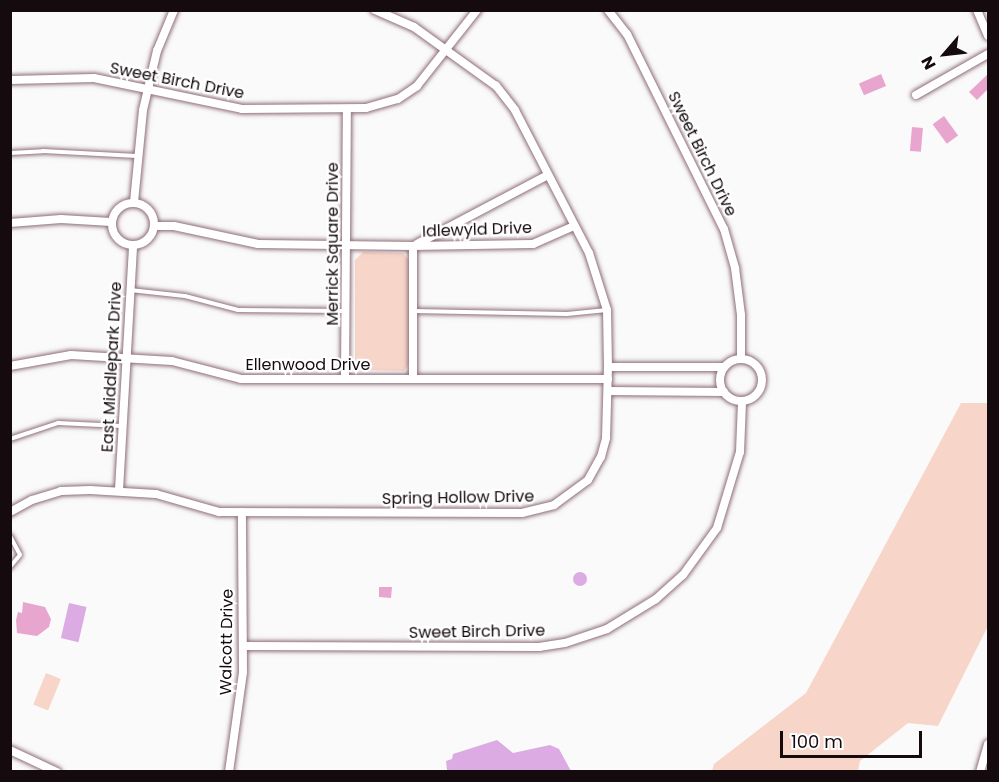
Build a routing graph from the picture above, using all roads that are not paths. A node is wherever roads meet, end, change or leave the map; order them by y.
1 (174, 10) edge
2 (375, 10) edge
3 (477, 10) edge
4 (608, 10) edge
5 (977, 10) edge
6 (988, 36) edge
7 (447, 49) junction
8 (988, 54) edge
9 (10, 80) edge
10 (148, 87) junction
11 (916, 95) dead end
12 (347, 110) junction
13 (10, 153) edge
14 (137, 156) junction
15 (548, 175) junction
16 (134, 202) junction
17 (111, 222) junction
18 (10, 223) edge
19 (154, 226) junction
20 (574, 226) junction
21 (346, 244) junction
22 (133, 245) junction
23 (413, 246) junction
24 (130, 290) junction
25 (607, 310) junction
26 (346, 311) junction
27 (412, 311) junction
28 (126, 357) junction
29 (741, 357) junction
30 (10, 366) edge
31 (608, 367) junction
32 (724, 368) junction
33 (345, 378) junction
34 (412, 378) junction
35 (608, 379) junction
36 (608, 391) junction
37 (724, 393) junction
38 (742, 402) junction
39 (122, 426) junction
40 (10, 439) edge
41 (119, 490) junction
42 (10, 512) edge
43 (242, 512) junction
44 (10, 536) edge
45 (10, 567) edge
46 (243, 646) junction
47 (988, 744) edge
48 (10, 750) edge
49 (57, 771) edge
50 (229, 771) edge
51 (980, 771) edge

1 - 10 street
2 - 7 street, Spring Hollow Drive
3 - 7 street, Sweet Birch Drive
4 - 29 street, Sweet Birch Drive
5 - 6 street
7 - 12 street, Sweet Birch Drive
7 - 15 street, Spring Hollow Drive
8 - 11 street
9 - 10 street, Sweet Birch Drive
10 - 12 street, Sweet Birch Drive
10 - 14 street
12 - 21 street, Merrick Square Drive
13 - 14 lane
14 - 16 street
15 - 20 street, Spring Hollow Drive
15 - 23 street, Idlewyld Drive
16 - 17 street
16 - 19 street
17 - 18 street
17 - 22 street
19 - 21 street, Idlewyld Drive
19 - 22 street
20 - 23 street, Idlewyld Drive
20 - 25 street, Spring Hollow Drive
21 - 23 street, Idlewyld Drive
21 - 26 street, Merrick Square Drive
22 - 24 street, East Middlepark Drive
23 - 27 street
24 - 26 lane
24 - 28 street, East Middlepark Drive
25 - 27 lane
25 - 31 street, Spring Hollow Drive
26 - 33 street, Merrick Square Drive
27 - 34 street
28 - 30 street, Ellenwood Drive
28 - 33 street, Ellenwood Drive
28 - 39 street, East Middlepark Drive
29 - 32 street
29 - 38 street
31 - 32 street
31 - 35 street, Spring Hollow Drive
32 - 37 street
33 - 34 street, Ellenwood Drive
34 - 35 street, Ellenwood Drive
35 - 36 street, Spring Hollow Drive
36 - 37 street
36 - 43 street, Spring Hollow Drive
37 - 38 street
38 - 46 street, Sweet Birch Drive
39 - 40 lane
39 - 41 street, East Middlepark Drive
41 - 42 street, Spring Hollow Drive
41 - 43 street, Spring Hollow Drive
43 - 46 street, Walcott Drive
44 - 45 lane
46 - 50 street, Walcott Drive
47 - 51 street
48 - 49 street

